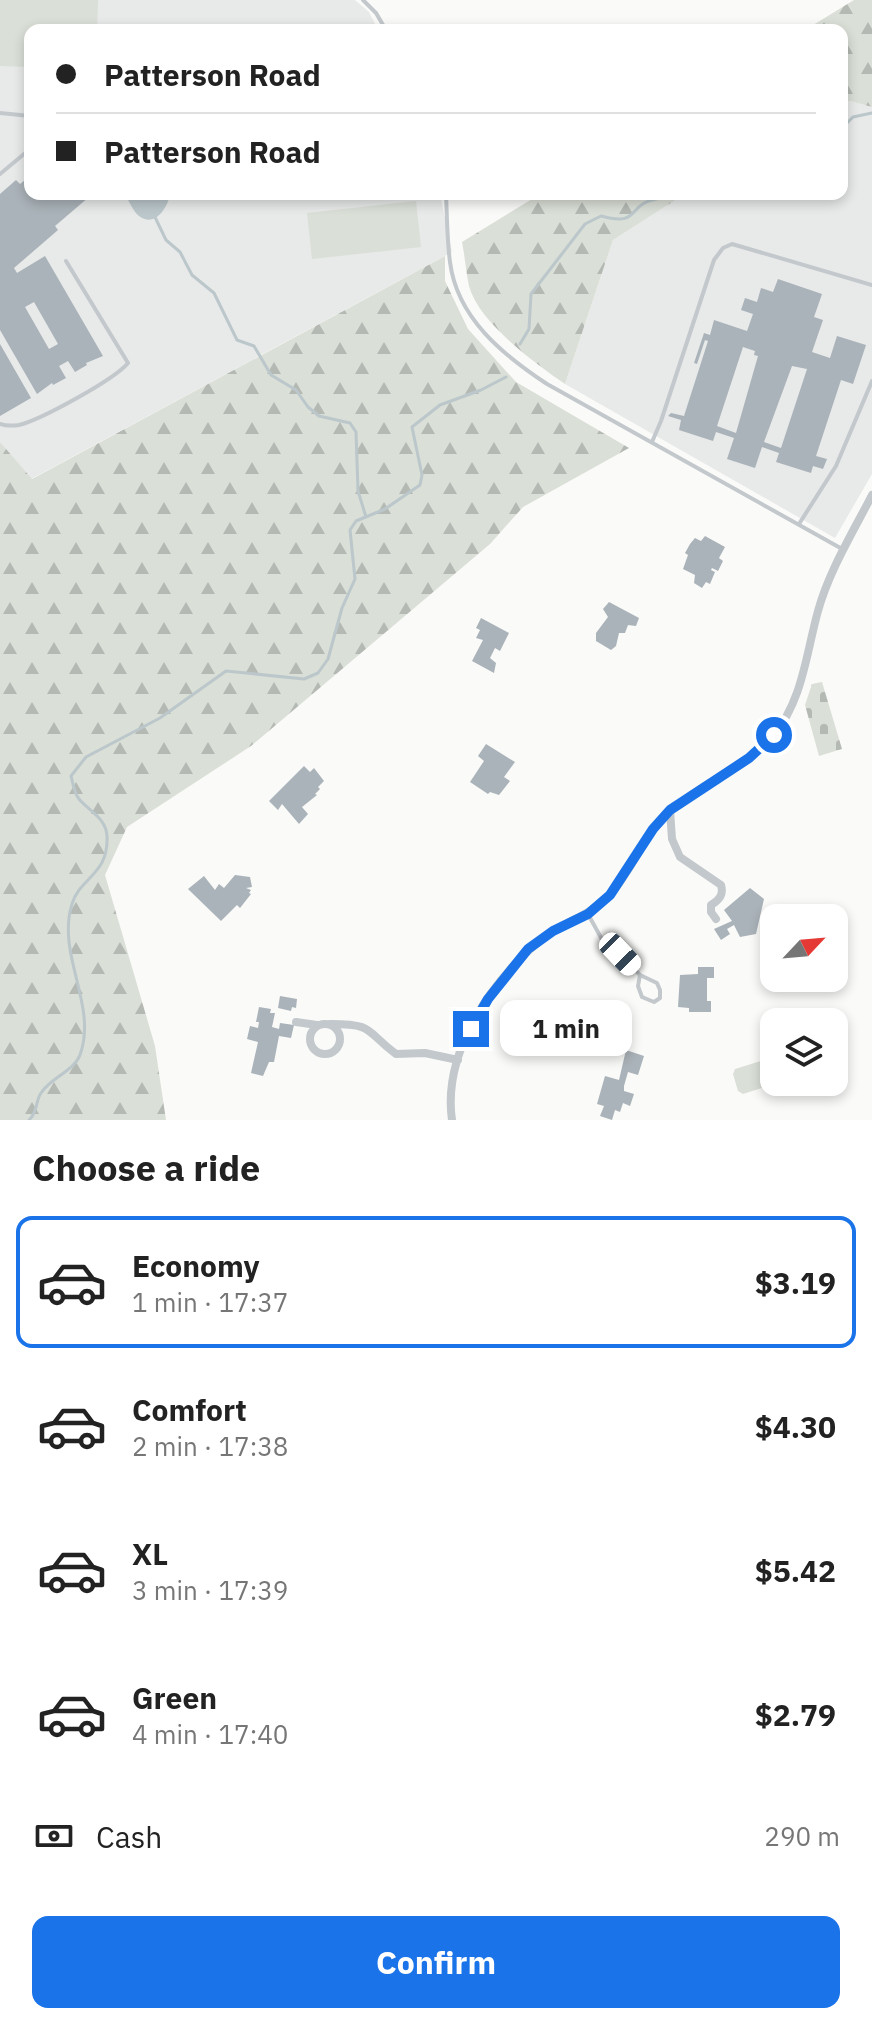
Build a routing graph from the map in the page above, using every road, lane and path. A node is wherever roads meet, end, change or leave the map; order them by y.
1 (363, 0) edge
2 (382, 24) edge
3 (0, 113) edge
4 (24, 115) edge
5 (24, 154) edge
6 (0, 174) edge
7 (446, 200) edge
8 (66, 261) dead end
9 (872, 285) edge
10 (872, 381) edge
11 (0, 424) edge
12 (652, 442) junction
13 (872, 495) edge
14 (799, 525) junction
15 (844, 550) junction
16 (670, 810) junction
17 (588, 914) junction
18 (716, 919) dead end
19 (640, 975) junction
20 (296, 1022) dead end
21 (331, 1024) junction
22 (317, 1025) junction
23 (458, 1060) junction
24 (452, 1120) edge

1 - 2 lane
3 - 4 lane
5 - 6 lane
7 - 12 lane
8 - 11 lane
9 - 12 lane
10 - 14 lane
12 - 14 lane
13 - 15 street
14 - 15 lane
15 - 16 street
16 - 17 street
16 - 18 street
17 - 19 lane
17 - 23 street
19 - 19 lane
20 - 22 street
21 - 22 street
21 - 22 street
21 - 23 street
23 - 24 street

